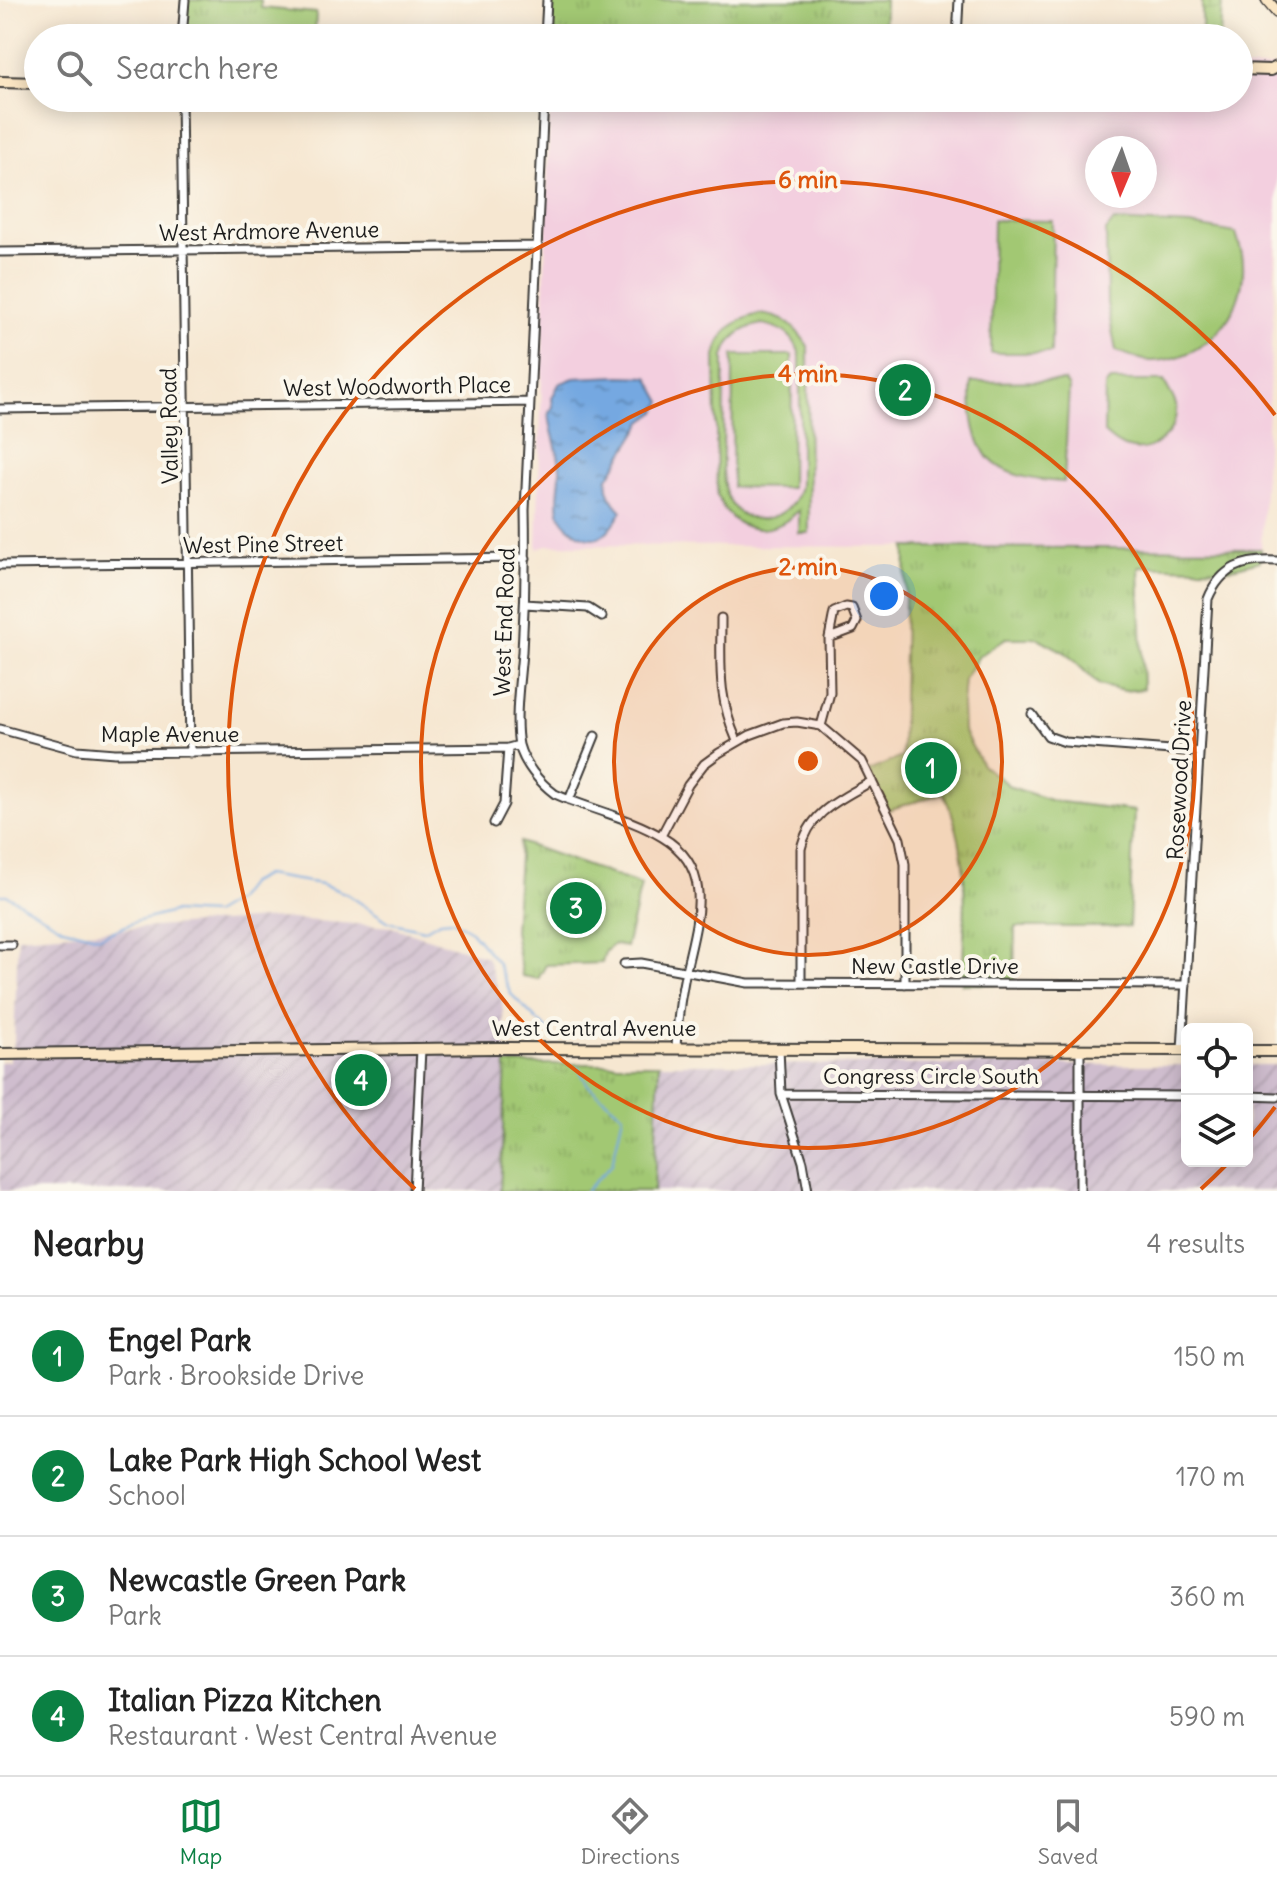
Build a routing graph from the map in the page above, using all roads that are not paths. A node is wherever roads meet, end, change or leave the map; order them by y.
1 (185, 0) edge
2 (547, 0) edge
3 (959, 0) edge
4 (1267, 0) edge
5 (1277, 12) edge
6 (183, 24) edge
7 (546, 24) edge
8 (958, 24) edge
9 (1277, 67) edge
10 (1253, 69) edge
11 (0, 82) edge
12 (24, 83) edge
13 (181, 112) edge
14 (543, 112) edge
15 (538, 246) junction
16 (184, 250) junction
17 (0, 252) edge
18 (530, 402) junction
19 (186, 407) junction
20 (0, 409) edge
21 (526, 558) junction
22 (1277, 561) edge
23 (188, 563) junction
24 (0, 565) edge
25 (525, 604) junction
26 (602, 617) dead end
27 (721, 618) dead end
28 (829, 638) junction
29 (1032, 714) dead end
30 (821, 726) junction
31 (0, 729) edge
32 (595, 736) dead end
33 (737, 741) junction
34 (519, 745) junction
35 (508, 748) junction
36 (1198, 752) junction
37 (190, 753) junction
38 (872, 781) junction
39 (569, 800) junction
40 (494, 823) dead end
41 (661, 836) junction
42 (0, 945) edge
43 (12, 945) dead end
44 (624, 964) dead end
45 (686, 972) junction
46 (801, 983) junction
47 (905, 984) junction
48 (1186, 985) junction
49 (1185, 1023) edge
50 (676, 1048) junction
51 (779, 1048) junction
52 (421, 1049) junction
53 (1080, 1050) junction
54 (1181, 1050) edge
55 (1253, 1051) edge
56 (1277, 1051) edge
57 (0, 1054) edge
58 (781, 1094) junction
59 (1080, 1095) junction
60 (1181, 1096) edge
61 (1253, 1096) edge
62 (1277, 1097) edge
63 (414, 1191) edge
64 (808, 1191) edge
65 (1080, 1191) edge

1 - 6 street
2 - 7 street
3 - 8 street
4 - 5 street
9 - 10 street
11 - 12 street
13 - 16 street, Valley Road
14 - 15 street, West End Road
15 - 16 street, West Ardmore Avenue
15 - 18 street, West End Road
16 - 17 street, West Ardmore Avenue
16 - 19 street, Valley Road
18 - 19 street, West Woodworth Place
18 - 21 street, West End Road
19 - 20 street, West Woodworth Place
19 - 23 street, Valley Road
21 - 23 street, West Pine Street
21 - 25 street, West End Road
22 - 36 street, Rosewood Drive
23 - 24 street, West Pine Street
23 - 37 street, Valley Road
25 - 26 street
25 - 34 street, West End Road
27 - 33 street
28 - 28 street
28 - 30 street
29 - 36 street
30 - 33 street
30 - 38 street
31 - 37 street, Maple Avenue
32 - 39 street
33 - 41 street
34 - 35 street, Maple Avenue
34 - 39 street, West End Road
35 - 37 street, Maple Avenue
35 - 40 street
36 - 48 street, Rosewood Drive
38 - 46 street
38 - 47 street
39 - 41 street, West End Road
41 - 45 street, West End Road
42 - 43 street
44 - 45 street, New Castle Drive
45 - 46 street, New Castle Drive
45 - 50 street, West End Road
46 - 47 street, New Castle Drive
47 - 48 street, New Castle Drive
48 - 49 street, Rosewood Drive
50 - 51 street, West Central Avenue
50 - 52 street, West Central Avenue
51 - 53 street, West Central Avenue
51 - 58 street
52 - 57 street, West Central Avenue
52 - 63 street
53 - 54 street, West Central Avenue
53 - 59 street
55 - 56 street
58 - 59 street, Congress Circle South
58 - 64 street
59 - 60 street, Congress Circle South
59 - 65 street
61 - 62 street

